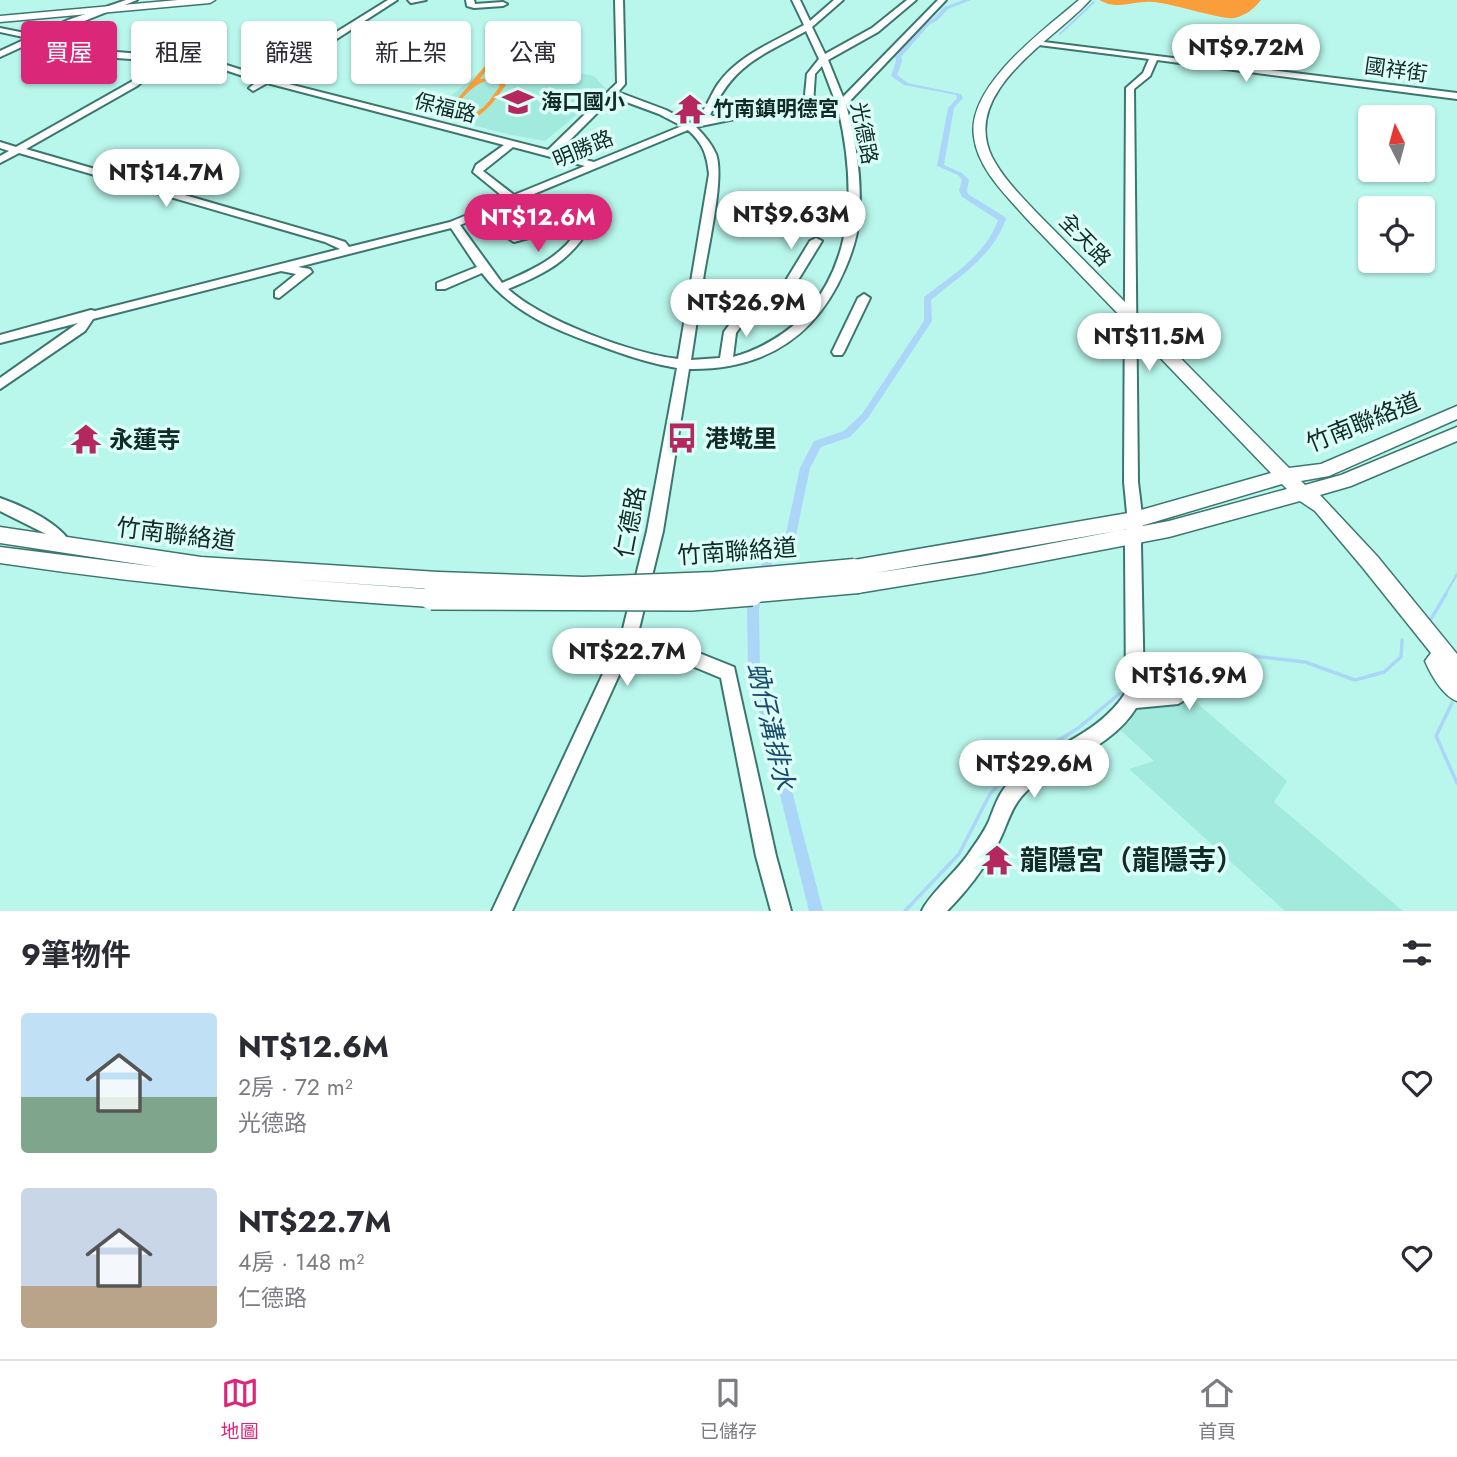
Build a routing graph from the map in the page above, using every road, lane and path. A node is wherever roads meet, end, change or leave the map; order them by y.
1 (132, 0) edge
2 (210, 0) edge
3 (393, 0) edge
4 (422, 0) edge
5 (470, 0) edge
6 (619, 0) edge
7 (796, 0) edge
8 (839, 0) edge
9 (912, 0) edge
10 (942, 0) edge
11 (1085, 0) edge
12 (411, 1) edge
13 (503, 4) dead end
14 (112, 7) junction
15 (0, 19) edge
16 (78, 21) edge
17 (808, 27) junction
18 (0, 30) edge
19 (21, 35) edge
20 (337, 35) edge
21 (1039, 43) junction
22 (21, 45) edge
23 (0, 54) edge
24 (21, 55) edge
25 (1154, 57) junction
26 (823, 59) junction
27 (0, 64) edge
28 (134, 84) edge
29 (258, 84) edge
30 (280, 84) edge
31 (253, 88) dead end
32 (612, 93) junction
33 (1457, 96) edge
34 (841, 106) junction
35 (808, 109) junction
36 (697, 123) junction
37 (512, 143) junction
38 (0, 145) edge
39 (18, 150) junction
40 (551, 153) junction
41 (0, 160) edge
42 (594, 165) junction
43 (514, 200) junction
44 (479, 214) junction
45 (454, 224) junction
46 (816, 241) dead end
47 (346, 250) junction
48 (277, 267) junction
49 (484, 268) junction
50 (696, 282) junction
51 (441, 286) dead end
52 (499, 288) junction
53 (279, 294) dead end
54 (864, 298) dead end
55 (780, 300) dead end
56 (747, 309) dead end
57 (91, 314) junction
58 (814, 315) junction
59 (1133, 320) junction
60 (0, 339) edge
61 (838, 352) dead end
62 (726, 361) junction
63 (684, 364) junction
64 (0, 384) edge
65 (1457, 412) edge
66 (1457, 433) edge
67 (1284, 476) junction
68 (1345, 481) junction
69 (1301, 492) junction
70 (0, 503) edge
71 (23, 515) junction
72 (1136, 528) junction
73 (1, 541) edge
74 (64, 545) junction
75 (1366, 564) junction
76 (435, 589) junction
77 (631, 633) junction
78 (1233, 666) dead end
79 (1457, 670) edge
80 (1457, 691) edge
81 (1134, 693) junction
82 (502, 911) edge
83 (782, 911) edge
84 (932, 911) edge

1 - 14 street
2 - 14 main road
3 - 20 street
4 - 12 street
5 - 13 street
6 - 32 street
7 - 17 street, 光德路
8 - 17 street
9 - 26 street
10 - 34 street
11 - 21 main road, 全天路
14 - 15 main road
14 - 16 street
17 - 26 street, 光德路
17 - 36 street
18 - 19 street, 保福路
21 - 25 street, 國祥街
21 - 59 main road, 全天路
22 - 23 street
24 - 27 street
25 - 33 street, 國祥街
25 - 59 street
26 - 34 street, 光德路
26 - 35 street
28 - 39 street
29 - 31 street
30 - 37 street, 保福路
32 - 36 street
32 - 40 street
34 - 35 street, 明勝路
34 - 58 street, 光德路
35 - 36 street, 明勝路
36 - 42 street, 明勝路
36 - 50 street, 仁德路
37 - 40 street, 保福路
37 - 43 street
38 - 39 street
39 - 41 street
39 - 47 street
40 - 42 street, 保福路
42 - 43 street, 明勝路
43 - 44 street, 明勝路
44 - 45 street, 明勝路
44 - 52 street
45 - 47 street, 明勝路
45 - 49 street
46 - 55 street
47 - 48 street, 明勝路
48 - 53 street
48 - 57 street, 明勝路
49 - 51 street
49 - 52 street
50 - 58 street
50 - 63 street, 仁德路
52 - 63 street
54 - 61 street
56 - 62 street
57 - 60 street, 明勝路
57 - 64 street
58 - 62 street, 光德路
59 - 67 main road, 全天路
59 - 72 street
62 - 63 street, 光德路
63 - 77 street, 仁德路
65 - 67 main road, 竹南聯絡道
66 - 68 main road, 竹南聯絡道
67 - 69 main road, 全天路
67 - 72 main road, 竹南聯絡道
68 - 69 main road, 竹南聯絡道
68 - 75 main road
69 - 72 main road, 竹南聯絡道
69 - 75 main road, 全天路
70 - 71 street
71 - 73 street
71 - 74 street
72 - 76 main road, 竹南聯絡道, bridge
72 - 81 street
73 - 74 main road, 竹南聯絡道
73 - 76 main road, 竹南聯絡道
74 - 76 main road, 竹南聯絡道
75 - 79 main road
75 - 80 main road
77 - 82 street, 仁德路
77 - 83 street
78 - 81 street
81 - 84 street

